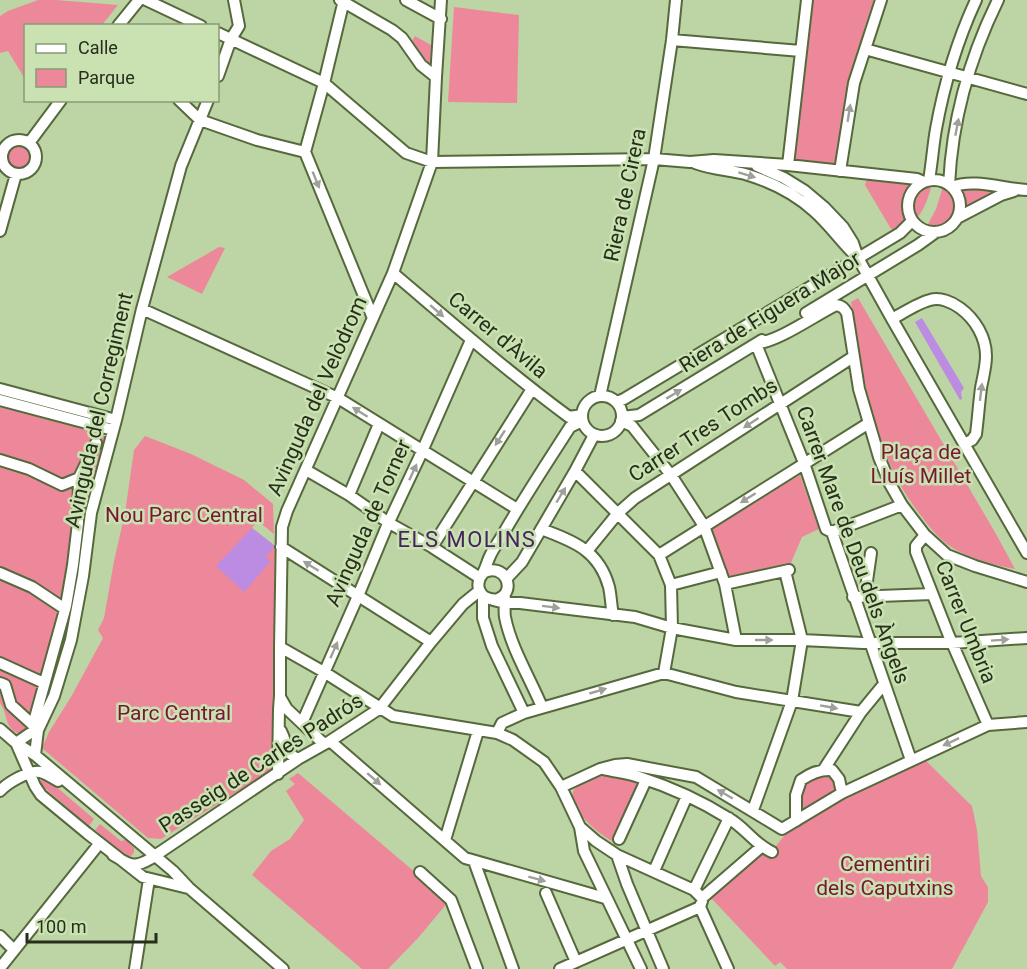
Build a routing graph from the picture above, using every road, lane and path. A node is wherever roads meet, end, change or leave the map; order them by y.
1 (139, 0) edge
2 (146, 0) edge
3 (234, 0) edge
4 (406, 0) edge
5 (441, 0) edge
6 (676, 0) edge
7 (807, 0) edge
8 (881, 0) edge
9 (976, 0) edge
10 (998, 0) edge
11 (342, 1) edge
12 (441, 19) junction
13 (120, 24) edge
14 (197, 24) edge
15 (219, 33) edge
16 (231, 39) junction
17 (672, 40) junction
18 (865, 49) junction
19 (801, 51) junction
20 (949, 72) junction
21 (219, 73) edge
22 (436, 77) junction
23 (968, 77) junction
24 (324, 83) junction
25 (1027, 94) edge
26 (60, 102) edge
27 (181, 102) edge
28 (207, 102) edge
29 (200, 120) junction
30 (29, 143) junction
31 (2, 150) edge
32 (305, 152) junction
33 (654, 159) junction
34 (432, 162) junction
35 (690, 162) junction
36 (748, 163) junction
37 (788, 165) junction
38 (840, 171) junction
39 (16, 174) junction
40 (926, 181) junction
41 (951, 186) junction
42 (1023, 190) edge
43 (957, 218) junction
44 (912, 221) junction
45 (0, 231) edge
46 (936, 232) junction
47 (858, 258) junction
48 (393, 273) junction
49 (868, 275) junction
50 (142, 309) junction
51 (373, 318) junction
52 (892, 319) junction
53 (471, 340) junction
54 (756, 344) junction
55 (853, 357) junction
56 (0, 389) edge
57 (532, 389) junction
58 (600, 396) junction
59 (338, 398) junction
60 (0, 400) edge
61 (617, 402) junction
62 (780, 403) junction
63 (582, 418) junction
64 (622, 419) junction
65 (869, 423) junction
66 (379, 424) junction
67 (114, 425) junction
68 (594, 435) junction
69 (96, 443) dead end
70 (964, 444) junction
71 (422, 450) junction
72 (0, 460) edge
73 (804, 464) junction
74 (306, 470) junction
75 (575, 471) junction
76 (671, 475) junction
77 (80, 478) junction
78 (472, 481) junction
79 (349, 495) junction
80 (902, 506) junction
81 (517, 509) junction
82 (618, 513) junction
83 (389, 523) junction
84 (704, 526) junction
85 (541, 529) junction
86 (832, 532) junction
87 (925, 535) junction
88 (432, 547) junction
89 (281, 548) junction
90 (587, 551) junction
91 (871, 553) dead end
92 (1027, 553) edge
93 (658, 555) junction
94 (721, 572) junction
95 (0, 573) edge
96 (482, 576) junction
97 (506, 579) junction
98 (1027, 582) edge
99 (725, 584) junction
100 (671, 585) junction
101 (932, 594) junction
102 (485, 595) junction
103 (865, 595) junction
104 (358, 596) junction
105 (853, 597) junction
106 (505, 598) junction
107 (65, 609) junction
108 (613, 615) junction
109 (672, 628) junction
110 (1027, 638) edge
111 (736, 640) junction
112 (802, 640) junction
113 (431, 642) junction
114 (869, 642) junction
115 (952, 643) junction
116 (280, 647) junction
117 (0, 663) edge
118 (324, 672) junction
119 (664, 673) junction
120 (0, 682) edge
121 (44, 683) junction
122 (884, 684) junction
123 (280, 696) junction
124 (792, 701) junction
125 (542, 707) junction
126 (379, 709) junction
127 (861, 712) junction
128 (521, 715) junction
129 (1027, 722) edge
130 (302, 723) junction
131 (279, 725) junction
132 (988, 725) junction
133 (0, 729) edge
134 (38, 730) junction
135 (478, 731) junction
136 (497, 733) junction
137 (513, 740) junction
138 (16, 743) junction
139 (327, 743) junction
140 (34, 755) junction
141 (298, 759) junction
142 (911, 760) junction
143 (600, 769) junction
144 (824, 769) junction
145 (30, 774) junction
146 (278, 774) junction
147 (50, 777) junction
148 (646, 780) junction
149 (561, 787) junction
150 (0, 791) edge
151 (842, 793) junction
152 (81, 795) junction
153 (687, 796) junction
154 (753, 810) junction
155 (729, 818) junction
156 (796, 821) junction
157 (580, 827) junction
158 (130, 836) junction
159 (619, 839) dead end
160 (445, 840) junction
161 (99, 844) junction
162 (139, 844) junction
163 (761, 847) junction
164 (772, 852) dead end
165 (114, 855) junction
166 (617, 855) junction
167 (154, 856) junction
168 (474, 861) junction
169 (128, 863) junction
170 (654, 871) junction
171 (420, 872) dead end
172 (149, 879) junction
173 (189, 888) junction
174 (546, 893) dead end
175 (605, 897) junction
176 (699, 898) junction
177 (646, 932) junction
178 (0, 936) edge
179 (628, 940) junction
180 (14, 950) junction
181 (721, 952) junction
182 (576, 962) junction
183 (0, 968) edge
184 (135, 969) edge
185 (283, 969) edge
186 (477, 969) edge
187 (513, 969) edge
188 (560, 969) edge
189 (641, 969) edge
190 (663, 969) edge
191 (728, 969) edge
192 (734, 969) edge

1 - 13 street
2 - 14 street
3 - 16 street
4 - 12 street
5 - 12 street, Avinguda del Velòdrom
6 - 17 street, Riera de Cirera
7 - 19 street
8 - 18 street
9 - 20 street
10 - 23 street
11 - 22 street
11 - 24 street
12 - 22 street, Avinguda del Velòdrom
15 - 16 street
16 - 21 street
16 - 24 street
17 - 19 street
17 - 33 street, Riera de Cirera
18 - 20 street
38 -> 18 street
19 - 37 street
20 - 23 street
20 - 40 street
22 - 34 street, Avinguda del Velòdrom
23 - 25 street
41 -> 23 street
24 - 32 street
24 - 34 street
26 - 30 street
27 - 29 street
28 - 29 street, Avinguda del Corregiment
29 - 32 street
29 - 50 street, Avinguda del Corregiment
30 - 31 street
30 - 39 street
31 - 39 street
32 -> 51 street
33 - 34 street
33 - 35 street
33 - 58 street, Riera de Cirera
34 - 48 street, Avinguda del Velòdrom
35 - 36 street
35 -> 47 street
36 - 37 street
36 - 47 street
37 - 38 street
38 - 40 street
39 - 45 street
40 - 41 street
40 - 44 street
41 - 42 street
41 - 43 street
42 - 43 street
43 - 46 street
44 - 46 street
44 - 47 street, Riera de Figuera Major
46 - 49 street, Riera de Figuera Major
47 - 49 street
47 - 61 street, Riera de Figuera Major
48 - 51 street, Avinguda del Velòdrom
48 -> 53 street, Carrer d'Àvila
49 - 52 street
49 - 54 street, Riera de Figuera Major
50 - 59 street
50 - 67 street, Avinguda del Corregiment
51 - 59 street, Avinguda del Velòdrom
52 - 70 street
70 -> 52 street
53 - 57 street, Carrer d'Àvila
53 - 71 street, Avinguda de Torner
54 - 55 street
54 - 62 street, Carrer Mare de Deu dels Àngels
64 -> 54 street, Riera de Figuera Major
55 - 62 street, Carrer Tres Tombs
55 - 65 street
56 - 67 street
57 - 63 street, Carrer d'Àvila
57 -> 78 street
58 - 61 street
58 - 63 street
66 -> 59 street
59 - 74 street, Avinguda del Velòdrom
60 - 67 street
61 - 64 street
62 - 73 street, Carrer Mare de Deu dels Àngels
62 -> 76 street, Carrer Tres Tombs
63 - 68 street
63 - 81 street
64 - 68 street
64 - 76 street
65 - 73 street
65 - 80 street
66 - 71 street
66 - 79 street
67 - 134 street, Avinguda del Corregiment
68 - 75 street
69 - 77 street
70 - 92 street
71 - 78 street
83 -> 71 street, Avinguda de Torner
72 - 77 street
73 -> 84 street
73 - 86 street, Carrer Mare de Deu dels Àngels
74 - 79 street
74 - 89 street, Avinguda del Velòdrom
75 - 82 street
85 -> 75 street
76 - 82 street, Carrer Tres Tombs
76 - 84 street
77 - 107 street
78 - 81 street
78 - 88 street
79 - 83 street
80 - 86 street
80 - 87 street
81 - 96 street
82 - 90 street, Carrer Tres Tombs
82 - 93 street
83 - 88 street
83 - 104 street, Avinguda de Torner
84 - 93 street
84 - 94 street
85 - 90 street
85 - 97 street
86 - 105 street, Carrer Mare de Deu dels Àngels
87 - 98 street
87 - 101 street, Carrer Umbria
88 - 96 street
104 -> 89 street
89 - 116 street, Avinguda del Velòdrom
90 - 108 street
91 - 103 street
93 - 100 street
94 - 99 street
94 - 100 street
95 - 107 street
96 - 97 street
96 - 102 street
97 - 106 street
99 - 111 street
99 - 112 street
100 - 109 street
101 - 103 street
101 - 115 street, Carrer Umbria
102 - 106 street
102 - 113 street, Passeig de Carles Padrós
102 - 128 street
103 - 105 street
104 - 113 street
118 -> 104 street, Avinguda de Torner
105 - 114 street, Carrer Mare de Deu dels Àngels
106 -> 108 street
106 - 125 street
107 - 121 street
108 - 109 street
109 - 111 street
109 - 119 street
115 -> 110 street
111 -> 112 street
112 - 114 street
112 - 124 street
113 - 126 street, Passeig de Carles Padrós
114 - 115 street
114 - 122 street, Carrer Mare de Deu dels Àngels
115 - 132 street, Carrer Umbria
116 - 118 street
116 - 123 street, Avinguda del Velòdrom
117 - 121 street
118 - 126 street
118 - 130 street, Avinguda de Torner
119 - 124 street
125 -> 119 street
120 - 121 street
122 - 127 street
122 - 142 street, Carrer Mare de Deu dels Àngels
123 - 130 street
123 - 131 street, Avinguda del Velòdrom
124 -> 127 street
124 - 154 street
125 - 128 street
126 - 135 street
126 - 139 street, Passeig de Carles Padrós
127 - 144 street
128 - 136 street
128 - 137 street
129 - 132 street
130 - 139 street
131 - 141 street, Avinguda del Velòdrom
131 - 146 street, Avinguda del Velòdrom
132 -> 142 street
133 - 138 street
134 - 138 street
134 - 140 street, Avinguda del Corregiment
135 - 136 street
135 - 160 street
136 - 137 street
137 - 149 street
138 - 140 street
138 - 145 street
139 - 141 street, Passeig de Carles Padrós
139 -> 160 street
140 - 152 street
141 - 146 street, Passeig de Carles Padrós
142 - 151 street
143 - 148 street
143 - 149 street
154 -> 143 street
144 - 151 street
144 - 156 street
145 - 147 street
145 - 150 street
145 - 161 street
146 - 167 street, Passeig de Carles Padrós
147 - 152 street
147 - 158 street
148 - 153 street
148 - 159 street
149 - 157 street
151 - 156 street
152 - 158 street
153 - 155 street
153 - 170 street
154 - 156 street
155 - 163 street
155 - 176 street
157 - 166 street
157 - 175 street
158 - 162 street
160 - 168 street
161 - 165 street
161 - 180 street
162 - 167 street
162 - 169 street
163 - 164 street
163 - 176 street
165 - 169 street
165 - 172 street
166 - 170 street
166 - 177 street
167 - 169 street, Passeig de Carles Padrós
167 - 173 street
168 -> 175 street
168 - 187 street
170 - 176 street
171 - 186 street
172 - 173 street
172 - 184 street
173 - 185 street
174 - 182 street
175 - 179 street
176 - 177 street
176 - 181 street
177 - 179 street
177 - 190 street
178 - 180 street
179 - 182 street
179 - 189 street
180 - 183 street
181 - 191 street
181 - 192 street
182 - 188 street

